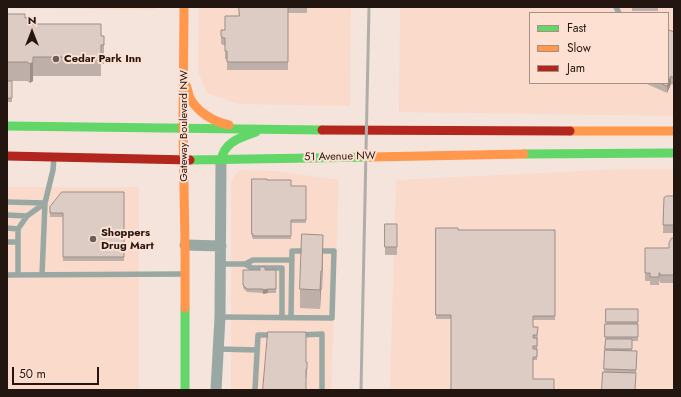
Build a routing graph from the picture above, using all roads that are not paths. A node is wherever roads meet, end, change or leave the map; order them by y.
1 (184, 7) edge
2 (184, 77) junction
3 (7, 126) edge
4 (183, 129) junction
5 (262, 129) junction
6 (674, 131) edge
7 (674, 153) edge
8 (7, 156) edge
9 (54, 157) junction
10 (184, 160) junction
11 (221, 160) junction
12 (7, 202) edge
13 (45, 203) junction
14 (7, 216) edge
15 (27, 216) junction
16 (7, 228) edge
17 (18, 229) junction
18 (7, 242) edge
19 (18, 242) junction
20 (185, 245) junction
21 (221, 246) junction
22 (292, 260) junction
23 (221, 264) junction
24 (245, 264) junction
25 (185, 274) junction
26 (7, 275) edge
27 (18, 275) junction
28 (42, 275) junction
29 (220, 317) junction
30 (282, 318) junction
31 (291, 318) junction
32 (279, 335) edge
33 (293, 335) edge
34 (218, 349) junction
35 (257, 350) junction
36 (185, 390) edge
37 (216, 390) edge
38 (255, 390) edge
39 (322, 390) edge

1 - 2 main road, Gateway Boulevard NW
2 - 4 main road, Gateway Boulevard NW
2 - 5 main road
3 - 4 main road
4 - 5 main road
4 - 10 main road, Gateway Boulevard NW
5 - 6 main road
5 - 11 main road
7 - 11 main road, 51 Avenue NW
8 - 9 main road, 51 Avenue NW
9 - 10 main road, 51 Avenue NW
9 - 13 lane
10 - 11 main road, 51 Avenue NW
10 - 20 main road, Gateway Boulevard NW
11 - 21 street
12 - 13 lane
13 - 15 lane
13 - 28 lane
14 - 15 lane
15 - 17 lane
16 - 17 lane
17 - 19 lane
18 - 19 lane
19 - 27 lane
20 - 21 street
20 - 25 main road, Gateway Boulevard NW
21 - 23 street
22 - 24 lane
22 - 31 lane
22 - 31 lane
23 - 24 lane
23 - 29 street
24 - 30 lane
25 - 28 lane
25 - 36 main road, Gateway Boulevard NW
26 - 27 lane
27 - 28 lane
29 - 30 lane
29 - 34 street
30 - 31 lane
32 - 35 lane
33 - 39 lane
34 - 35 lane
34 - 37 street
35 - 38 lane

